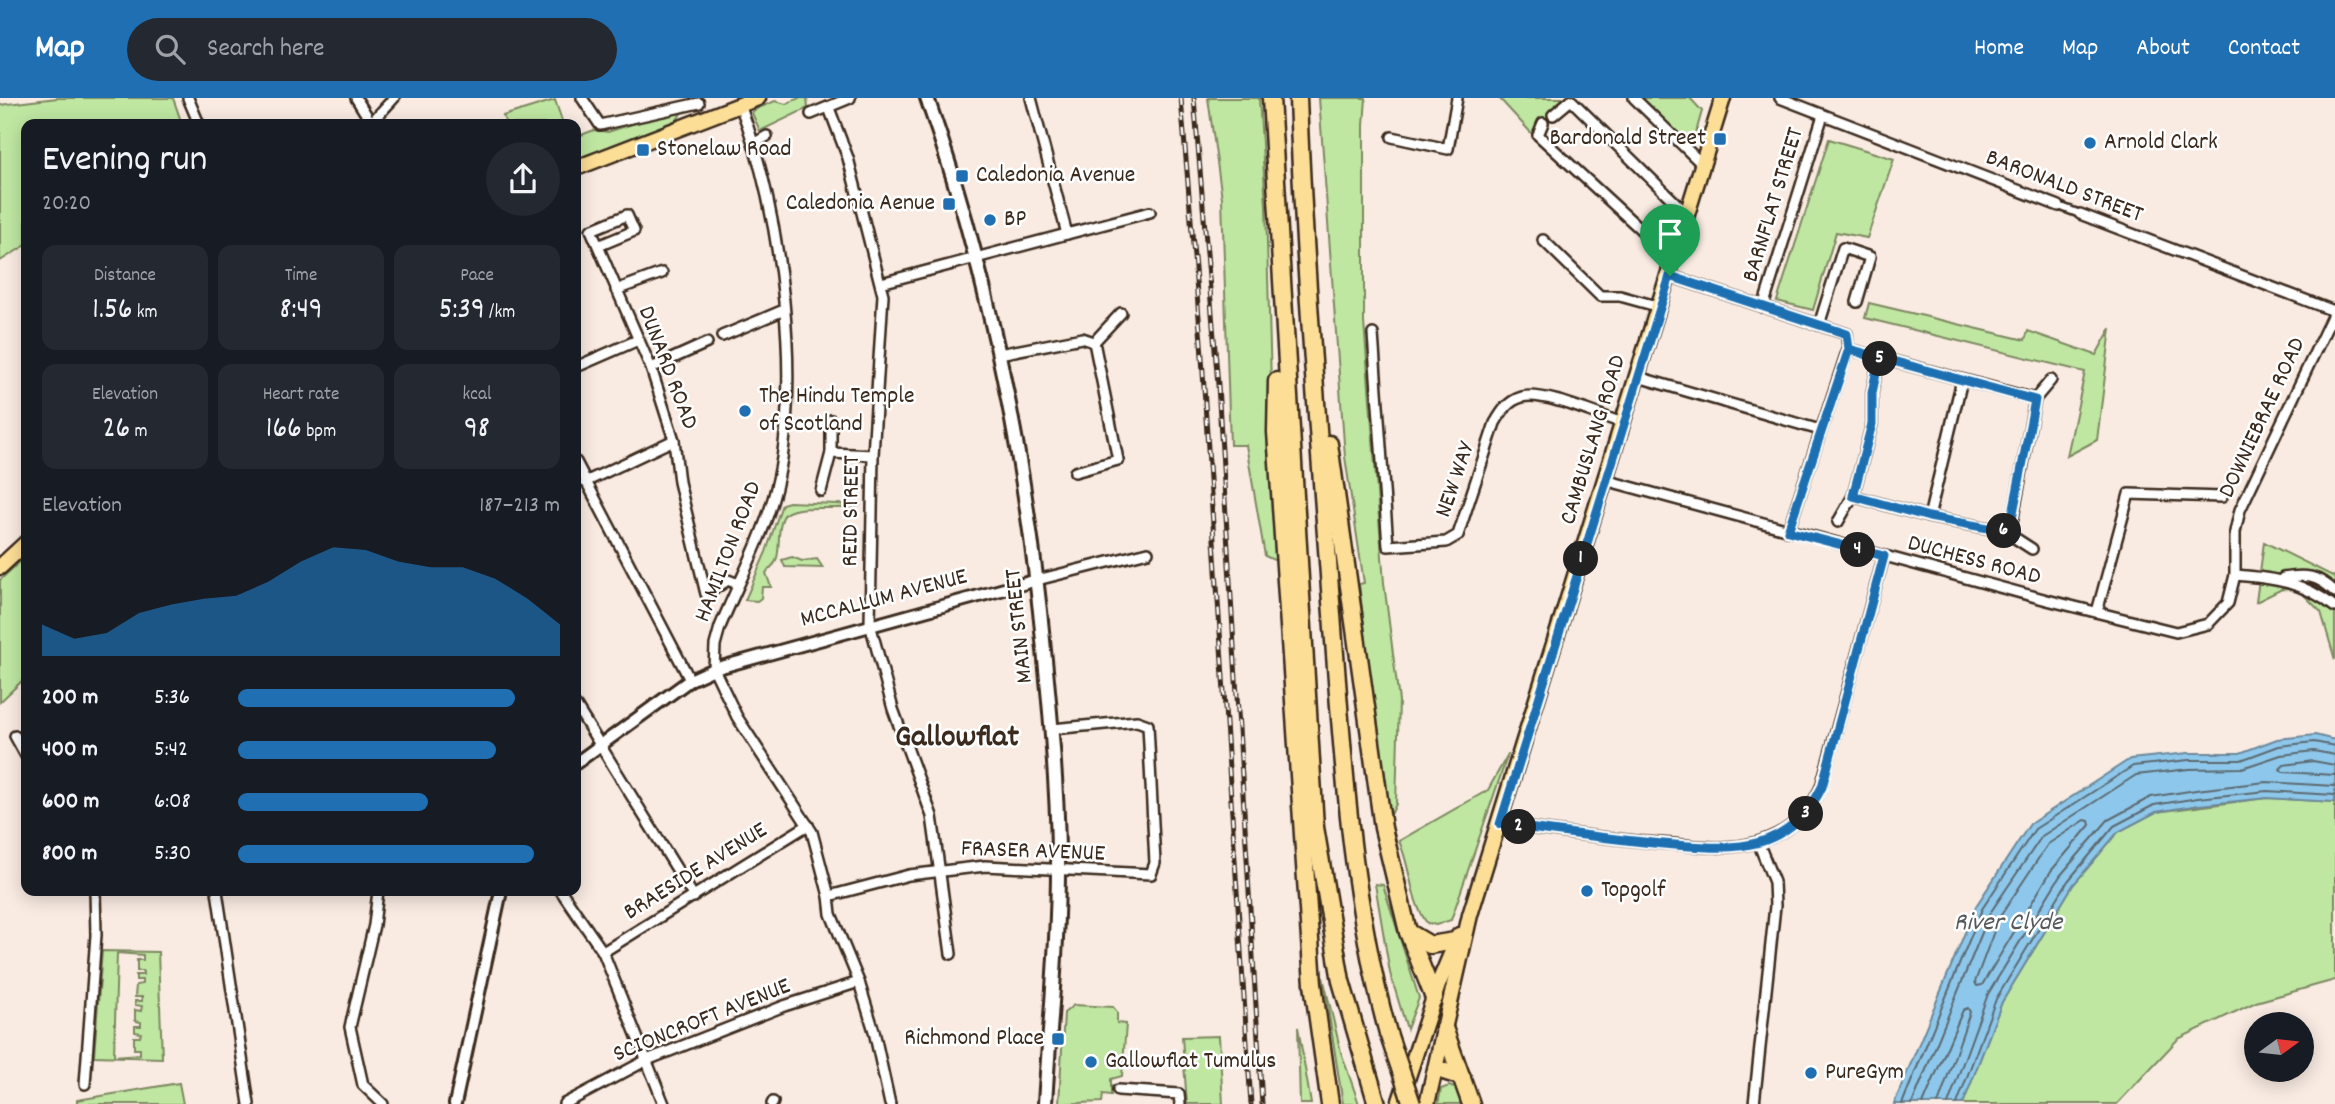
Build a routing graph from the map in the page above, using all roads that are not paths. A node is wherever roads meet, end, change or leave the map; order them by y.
1 (188, 98) edge
2 (356, 98) edge
3 (394, 98) edge
4 (582, 98) edge
5 (758, 98) edge
6 (849, 98) edge
7 (927, 98) edge
8 (936, 98) edge
9 (1031, 98) edge
10 (1271, 98) edge
11 (1298, 98) edge
12 (1457, 98) edge
13 (1634, 98) edge
14 (1723, 98) edge
15 (1780, 98) edge
16 (698, 100) edge
17 (740, 105) junction
18 (829, 108) junction
19 (811, 114) dead end
20 (1823, 115) junction
21 (1553, 116) dead end
22 (197, 119) edge
23 (368, 119) edge
24 (375, 119) edge
25 (707, 119) junction
26 (1544, 123) dead end
27 (767, 136) dead end
28 (1392, 137) dead end
29 (755, 142) junction
30 (946, 152) junction
31 (581, 166) edge
32 (1703, 166) junction
33 (2059, 206) joint
34 (1150, 212) dead end
35 (2080, 214) joint
36 (1688, 215) junction
37 (1067, 234) junction
38 (1543, 240) dead end
39 (598, 246) junction
40 (1279, 249) junction
41 (976, 257) junction
42 (1674, 260) junction
43 (662, 273) dead end
44 (1670, 276) junction
45 (881, 284) junction
46 (616, 290) junction
47 (1857, 302) dead end
48 (1660, 307) junction
49 (1763, 307) junction
50 (784, 310) junction
51 (2335, 310) edge
52 (1121, 313) dead end
53 (1310, 314) junction
54 (1819, 325) junction
55 (1373, 334) dead end
56 (722, 336) joint
57 (638, 340) junction
58 (1094, 342) junction
59 (707, 343) joint
60 (1849, 349) junction
61 (999, 354) junction
62 (1879, 359) junction
63 (581, 366) edge
64 (651, 368) junction
65 (1638, 377) junction
66 (1962, 380) junction
67 (2051, 380) dead end
68 (2035, 400) junction
69 (831, 420) dead end
70 (1623, 423) junction
71 (1820, 430) junction
72 (674, 440) junction
73 (831, 453) junction
74 (873, 455) junction
75 (1075, 472) dead end
76 (581, 473) edge
77 (1605, 480) junction
78 (585, 482) junction
79 (821, 491) dead end
80 (1853, 496) junction
81 (2222, 497) dead end
82 (1929, 517) junction
83 (1838, 522) dead end
84 (1788, 531) junction
85 (2004, 531) junction
86 (21, 548) edge
87 (2032, 549) dead end
88 (1148, 552) dead end
89 (1884, 556) junction
90 (0, 567) edge
91 (2235, 575) junction
92 (1037, 579) junction
93 (2277, 579) junction
94 (738, 584) junction
95 (2335, 592) edge
96 (2335, 607) edge
97 (2097, 612) junction
98 (870, 624) junction
99 (2172, 631) joint
100 (714, 668) junction
101 (690, 680) junction
102 (581, 715) edge
103 (1052, 729) junction
104 (15, 736) dead end
105 (598, 746) junction
106 (21, 747) edge
107 (581, 759) edge
108 (1500, 824) junction
109 (808, 825) junction
110 (1758, 842) junction
111 (941, 870) junction
112 (1058, 870) junction
113 (95, 896) edge
114 (218, 896) edge
115 (377, 896) edge
116 (500, 896) edge
117 (564, 896) edge
118 (829, 896) junction
119 (694, 897) junction
120 (1470, 915) junction
121 (1408, 932) junction
122 (1455, 940) junction
123 (603, 952) junction
124 (951, 954) dead end
125 (859, 982) junction
126 (1434, 998) junction
127 (1444, 1028) junction
128 (647, 1060) junction
129 (1437, 1069) junction
130 (1462, 1077) junction
131 (85, 1084) dead end
132 (1404, 1088) junction
133 (1118, 1090) dead end
134 (249, 1104) edge
135 (383, 1104) edge
136 (455, 1104) edge
137 (564, 1104) edge
138 (664, 1104) edge
139 (890, 1104) edge
140 (1045, 1104) edge
141 (1180, 1104) edge
142 (1330, 1104) edge
143 (1377, 1104) edge
144 (1399, 1104) edge
145 (1412, 1104) edge
146 (1427, 1104) edge
147 (1471, 1104) edge
148 (1754, 1104) edge

1 - 22 street
2 - 23 street
3 - 24 street
4 - 16 street
5 - 17 main road
6 - 18 street
7 - 30 main road, MAIN STREET
8 - 30 main road, MAIN STREET
9 - 37 street
10 - 40 highway
11 - 53 highway
12 - 28 street
13 - 32 street
14 - 32 main road, CAMBUSLANG ROAD
15 - 20 street, BARONALD STREET
16 - 25 street
17 - 25 main road
17 - 29 street, HAMILTON ROAD
18 - 19 street
18 - 45 street, REID STREET
20 - 33 street, BARONALD STREET
20 - 49 street, BARNFLAT STREET
21 - 36 street
25 - 31 main road
26 - 42 street
27 - 29 street
29 - 50 street, HAMILTON ROAD
30 - 41 main road, MAIN STREET
32 - 36 main road, CAMBUSLANG ROAD
33 - 35 street, BARONALD STREET
34 - 37 street
35 - 51 street, BARONALD STREET
36 - 42 main road, CAMBUSLANG ROAD
37 - 41 street
38 - 48 street
39 - 39 street
39 - 46 street, DUNARD ROAD
40 - 142 highway
40 - 143 highway
41 - 45 street
41 - 61 main road, MAIN STREET
42 - 44 main road, CAMBUSLANG ROAD
43 - 46 street
44 - 48 main road, CAMBUSLANG ROAD
44 - 49 street
45 - 74 street, REID STREET
46 - 57 street, DUNARD ROAD
47 - 54 street
48 - 65 main road, CAMBUSLANG ROAD
49 - 54 street
50 - 56 street
50 - 94 street, HAMILTON ROAD
51 - 91 street, DOWNIEBRAE ROAD
52 - 58 street
53 - 121 highway
53 - 145 highway, bridge
54 - 60 street
55 - 70 street, NEW WAY
56 - 59 street
57 - 63 street
57 - 64 street, DUNARD ROAD
58 - 61 street
58 - 75 street
59 - 64 street
60 - 62 street
60 - 71 street
61 - 92 main road, MAIN STREET
62 - 66 street
62 - 80 street
64 - 72 street, DUNARD ROAD
65 - 70 main road, CAMBUSLANG ROAD
65 - 71 street
66 - 68 street
66 - 82 street
67 - 68 street
68 - 85 street
69 - 73 street
70 - 77 main road, CAMBUSLANG ROAD
71 - 84 street
72 - 78 street
72 - 94 street, DUNARD ROAD
73 - 74 street
73 - 79 street
74 - 98 street, REID STREET
76 - 78 street
77 - 84 street, DUCHESS ROAD
77 - 108 main road, CAMBUSLANG ROAD
78 - 101 street
80 - 82 street
80 - 83 street
81 - 97 street
82 - 85 street
84 - 89 street, DUCHESS ROAD
85 - 87 street
86 - 90 main road
88 - 92 street, MCCALLUM AVENUE
89 - 97 street, DUCHESS ROAD
89 - 110 street
91 - 93 street
91 - 99 street, DOWNIEBRAE ROAD
92 - 98 street, MCCALLUM AVENUE
92 - 103 main road, MAIN STREET
93 - 95 street
93 - 96 street
94 - 100 street, HAMILTON ROAD
97 - 99 street, DUCHESS ROAD
98 - 100 street, MCCALLUM AVENUE
98 - 111 street, REID STREET
100 - 101 street, MCCALLUM AVENUE
100 - 109 street
101 - 105 street, MCCALLUM AVENUE
102 - 105 street
103 - 112 main road, MAIN STREET
103 - 112 street, FRASER AVENUE
104 - 106 street
105 - 107 street, MCCALLUM AVENUE
105 - 119 street
108 - 110 street
108 - 120 main road, CAMBUSLANG ROAD
109 - 118 street
109 - 119 street, BRAESIDE AVENUE
110 - 148 street
111 - 112 street, FRASER AVENUE
111 - 118 street, FRASER AVENUE
111 - 124 street, REID STREET
112 - 140 main road, MAIN STREET
113 - 131 street
114 - 134 street
115 - 135 street
116 - 136 street
117 - 123 street
118 - 125 street
119 - 123 street, BRAESIDE AVENUE
120 - 122 main road, CAMBUSLANG ROAD
120 - 127 main road, CAMBUSLANG ROAD
121 - 122 highway
121 - 126 highway
122 - 126 main road, CAMBUSLANG ROAD
123 - 128 street
125 - 128 street, SCIONCROFT AVENUE
125 - 139 street
126 - 127 main road
126 - 132 main road, CAMBUSLANG ROAD
127 - 129 main road, CAMBUSLANG ROAD
127 - 130 highway
128 - 137 street, SCIONCROFT AVENUE
128 - 138 street
129 - 130 highway
129 - 132 main road
129 - 146 main road, CAMBUSLANG ROAD
130 - 147 highway
132 - 144 main road, CAMBUSLANG ROAD
133 - 141 street

